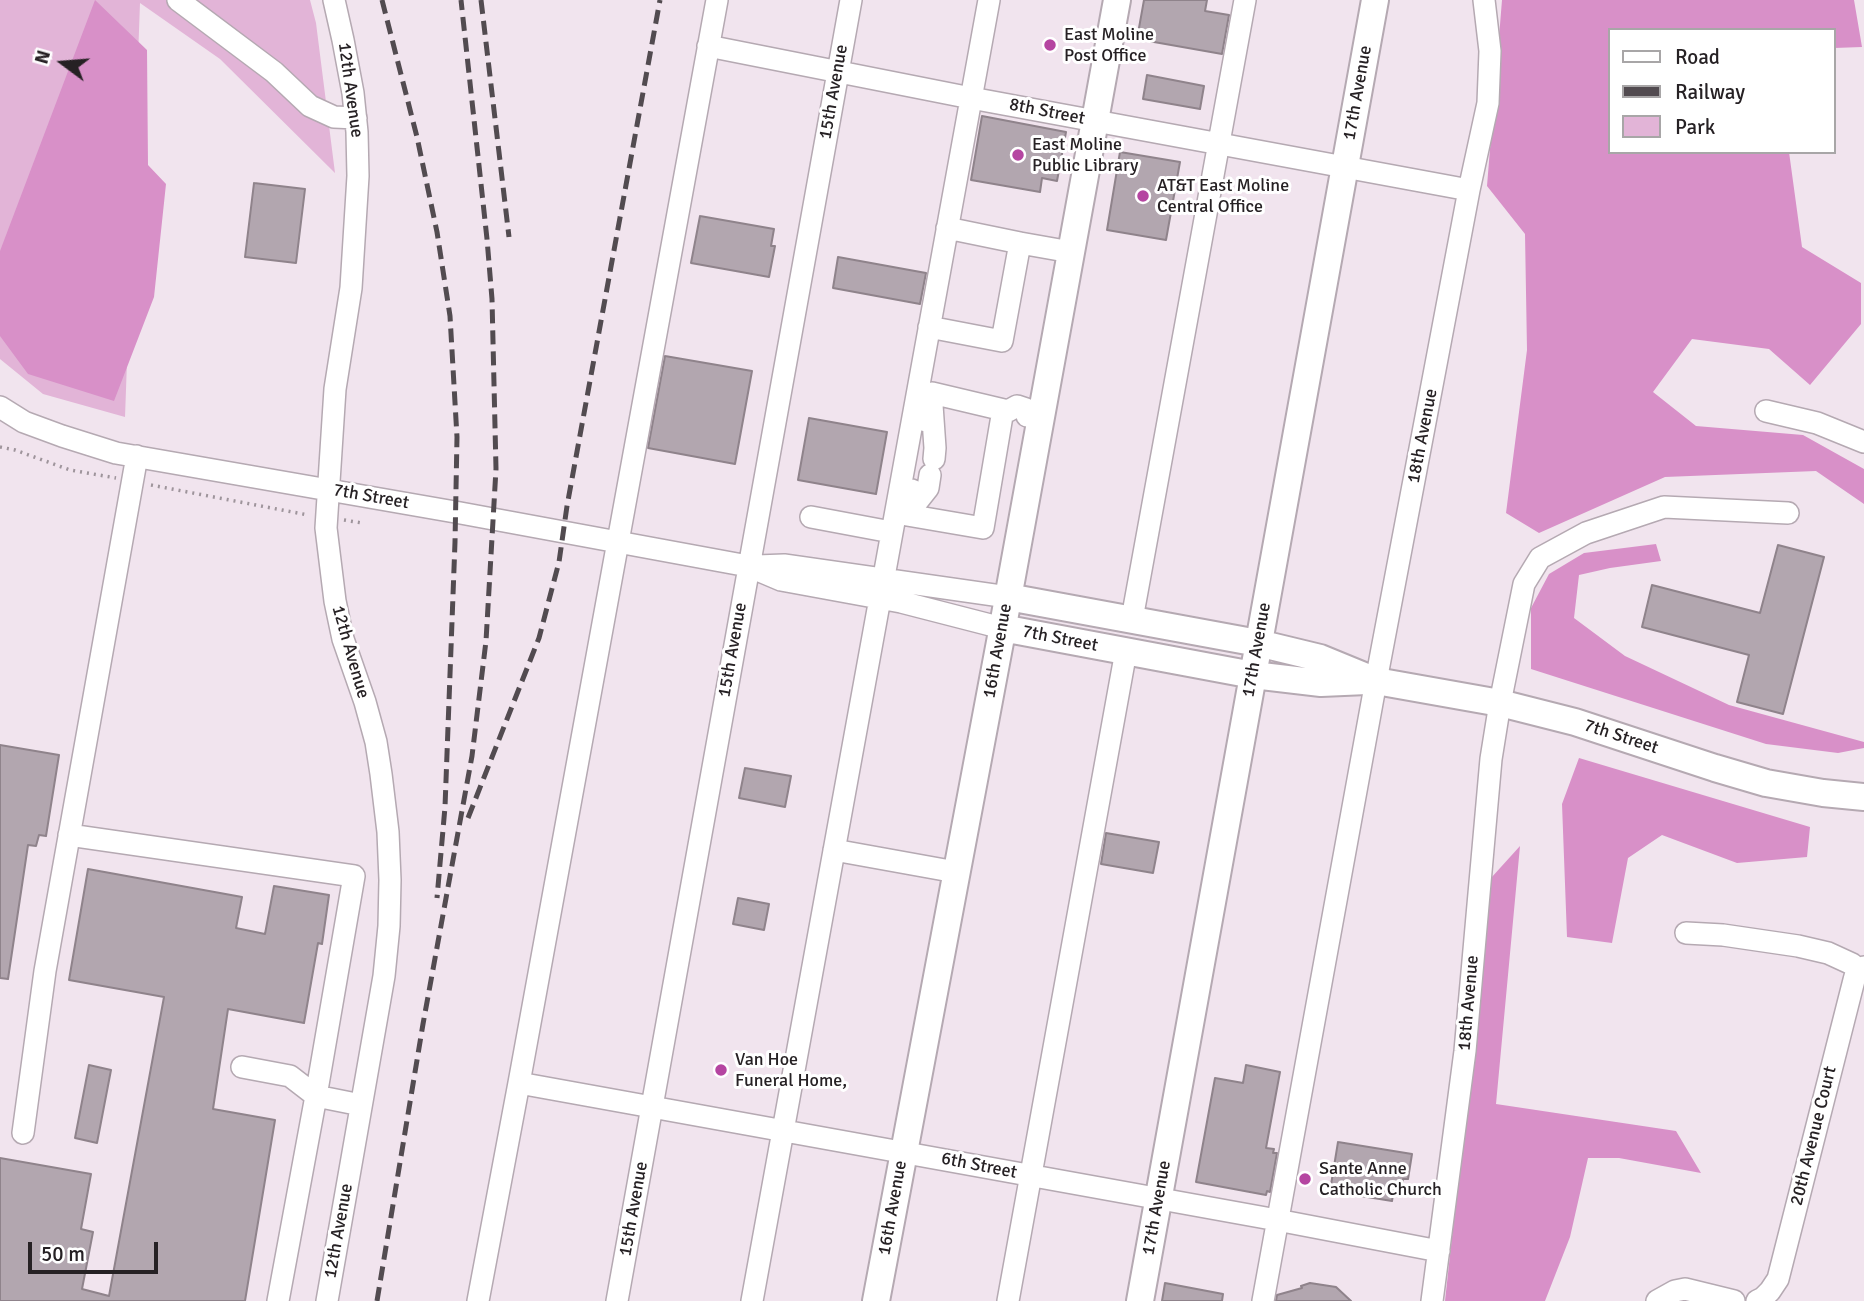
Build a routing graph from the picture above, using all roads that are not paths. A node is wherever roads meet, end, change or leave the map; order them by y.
1 (178, 0) edge
2 (334, 0) edge
3 (717, 0) edge
4 (851, 0) edge
5 (989, 0) edge
6 (1117, 0) edge
7 (1245, 0) edge
8 (1375, 0) edge
9 (1484, 0) edge
10 (708, 46) junction
11 (838, 72) junction
12 (971, 97) junction
13 (356, 118) junction
14 (1095, 121) junction
15 (1219, 143) junction
16 (1345, 166) junction
17 (1469, 190) junction
18 (947, 228) junction
19 (1020, 243) junction
20 (1071, 252) junction
21 (929, 327) junction
22 (932, 393) junction
23 (0, 407) edge
24 (1766, 411) dead end
25 (1020, 414) junction
26 (1864, 442) edge
27 (137, 456) junction
28 (328, 489) junction
29 (1788, 513) dead end
30 (907, 515) junction
31 (811, 517) dead end
32 (891, 532) junction
33 (617, 541) junction
34 (748, 566) junction
35 (886, 586) junction
36 (1008, 597) junction
37 (1132, 619) junction
38 (1002, 628) junction
39 (1258, 643) junction
40 (1126, 651) junction
41 (1253, 674) junction
42 (1376, 681) junction
43 (1500, 703) junction
44 (1864, 797) edge
45 (69, 835) junction
46 (834, 850) junction
47 (956, 872) junction
48 (1686, 933) dead end
49 (1862, 969) edge
50 (242, 1067) dead end
51 (519, 1083) junction
52 (316, 1096) junction
53 (361, 1104) junction
54 (652, 1108) junction
55 (782, 1131) junction
56 (23, 1132) dead end
57 (903, 1152) junction
58 (1031, 1176) junction
59 (1158, 1200) junction
60 (1277, 1220) junction
61 (1439, 1251) junction
62 (278, 1301) edge
63 (327, 1301) edge
64 (478, 1301) edge
65 (617, 1301) edge
66 (752, 1301) edge
67 (876, 1301) edge
68 (1008, 1301) edge
69 (1140, 1301) edge
70 (1263, 1301) edge
71 (1432, 1301) edge
72 (1657, 1301) edge
73 (1734, 1301) edge
74 (1757, 1301) edge

1 - 13 street
2 - 13 street, 12th Avenue
3 - 10 street
4 - 11 street, 15th Avenue
5 - 12 street
6 - 14 main road, 16th Avenue
7 - 15 street
8 - 16 main road, 17th Avenue
9 - 17 street, 18th Avenue
10 - 11 street, 8th Street
10 - 33 street
11 - 12 street, 8th Street
11 - 34 street, 15th Avenue
12 - 14 street, 8th Street
12 - 18 street
13 - 28 street, 12th Avenue
14 - 15 street, 8th Street
14 - 20 main road, 16th Avenue
15 - 16 street, 8th Street
15 - 37 street
16 - 17 street, 8th Street
16 - 39 main road, 17th Avenue
17 - 42 street, 18th Avenue
18 - 19 street
18 - 21 street
19 - 20 street
19 - 21 street
20 - 25 main road, 16th Avenue
21 - 32 street
22 - 25 street
22 - 30 street
22 - 30 street
23 - 27 street, 7th Street
24 - 26 street
25 - 30 street
25 - 36 main road, 16th Avenue
27 - 28 street, 7th Street
27 - 45 street
28 - 33 street, 7th Street
28 - 53 street, 12th Avenue
29 - 43 street, 18th Avenue
30 - 35 street
31 - 32 street
32 - 35 street
33 - 34 street, 7th Street
33 - 51 street
34 - 35 street, 7th Street
34 - 54 street, 15th Avenue
35 - 36 street, 7th Street
35 - 38 street, 7th Street
35 - 46 street
36 - 37 main road, 7th Street
36 - 38 main road, 16th Avenue
37 - 39 main road, 7th Street
38 - 40 main road, 7th Street
38 - 47 main road, 16th Avenue
39 - 41 main road, 17th Avenue
39 - 42 main road, 7th Street
40 - 41 main road, 7th Street
40 - 58 street
41 - 42 main road, 7th Street
41 - 59 main road, 17th Avenue
42 - 43 main road, 7th Street
42 - 60 street, 18th Avenue
43 - 44 main road, 7th Street
43 - 61 street, 18th Avenue
45 - 52 street
45 - 56 street
46 - 47 street
46 - 55 street
47 - 57 main road, 16th Avenue
48 - 49 street
49 - 74 street, 20th Avenue Court
50 - 52 street
51 - 54 street, 6th Street
51 - 64 street
52 - 53 street
52 - 62 street
53 - 63 street, 12th Avenue
54 - 55 street, 6th Street
54 - 65 street, 15th Avenue
55 - 57 street, 6th Street
55 - 66 street
57 - 58 street, 6th Street
57 - 67 main road, 16th Avenue
58 - 59 street, 6th Street
58 - 68 street
59 - 60 street, 6th Street
59 - 69 main road, 17th Avenue
60 - 61 street, 6th Street
60 - 70 street, 18th Avenue
61 - 71 street, 18th Avenue
72 - 73 street

